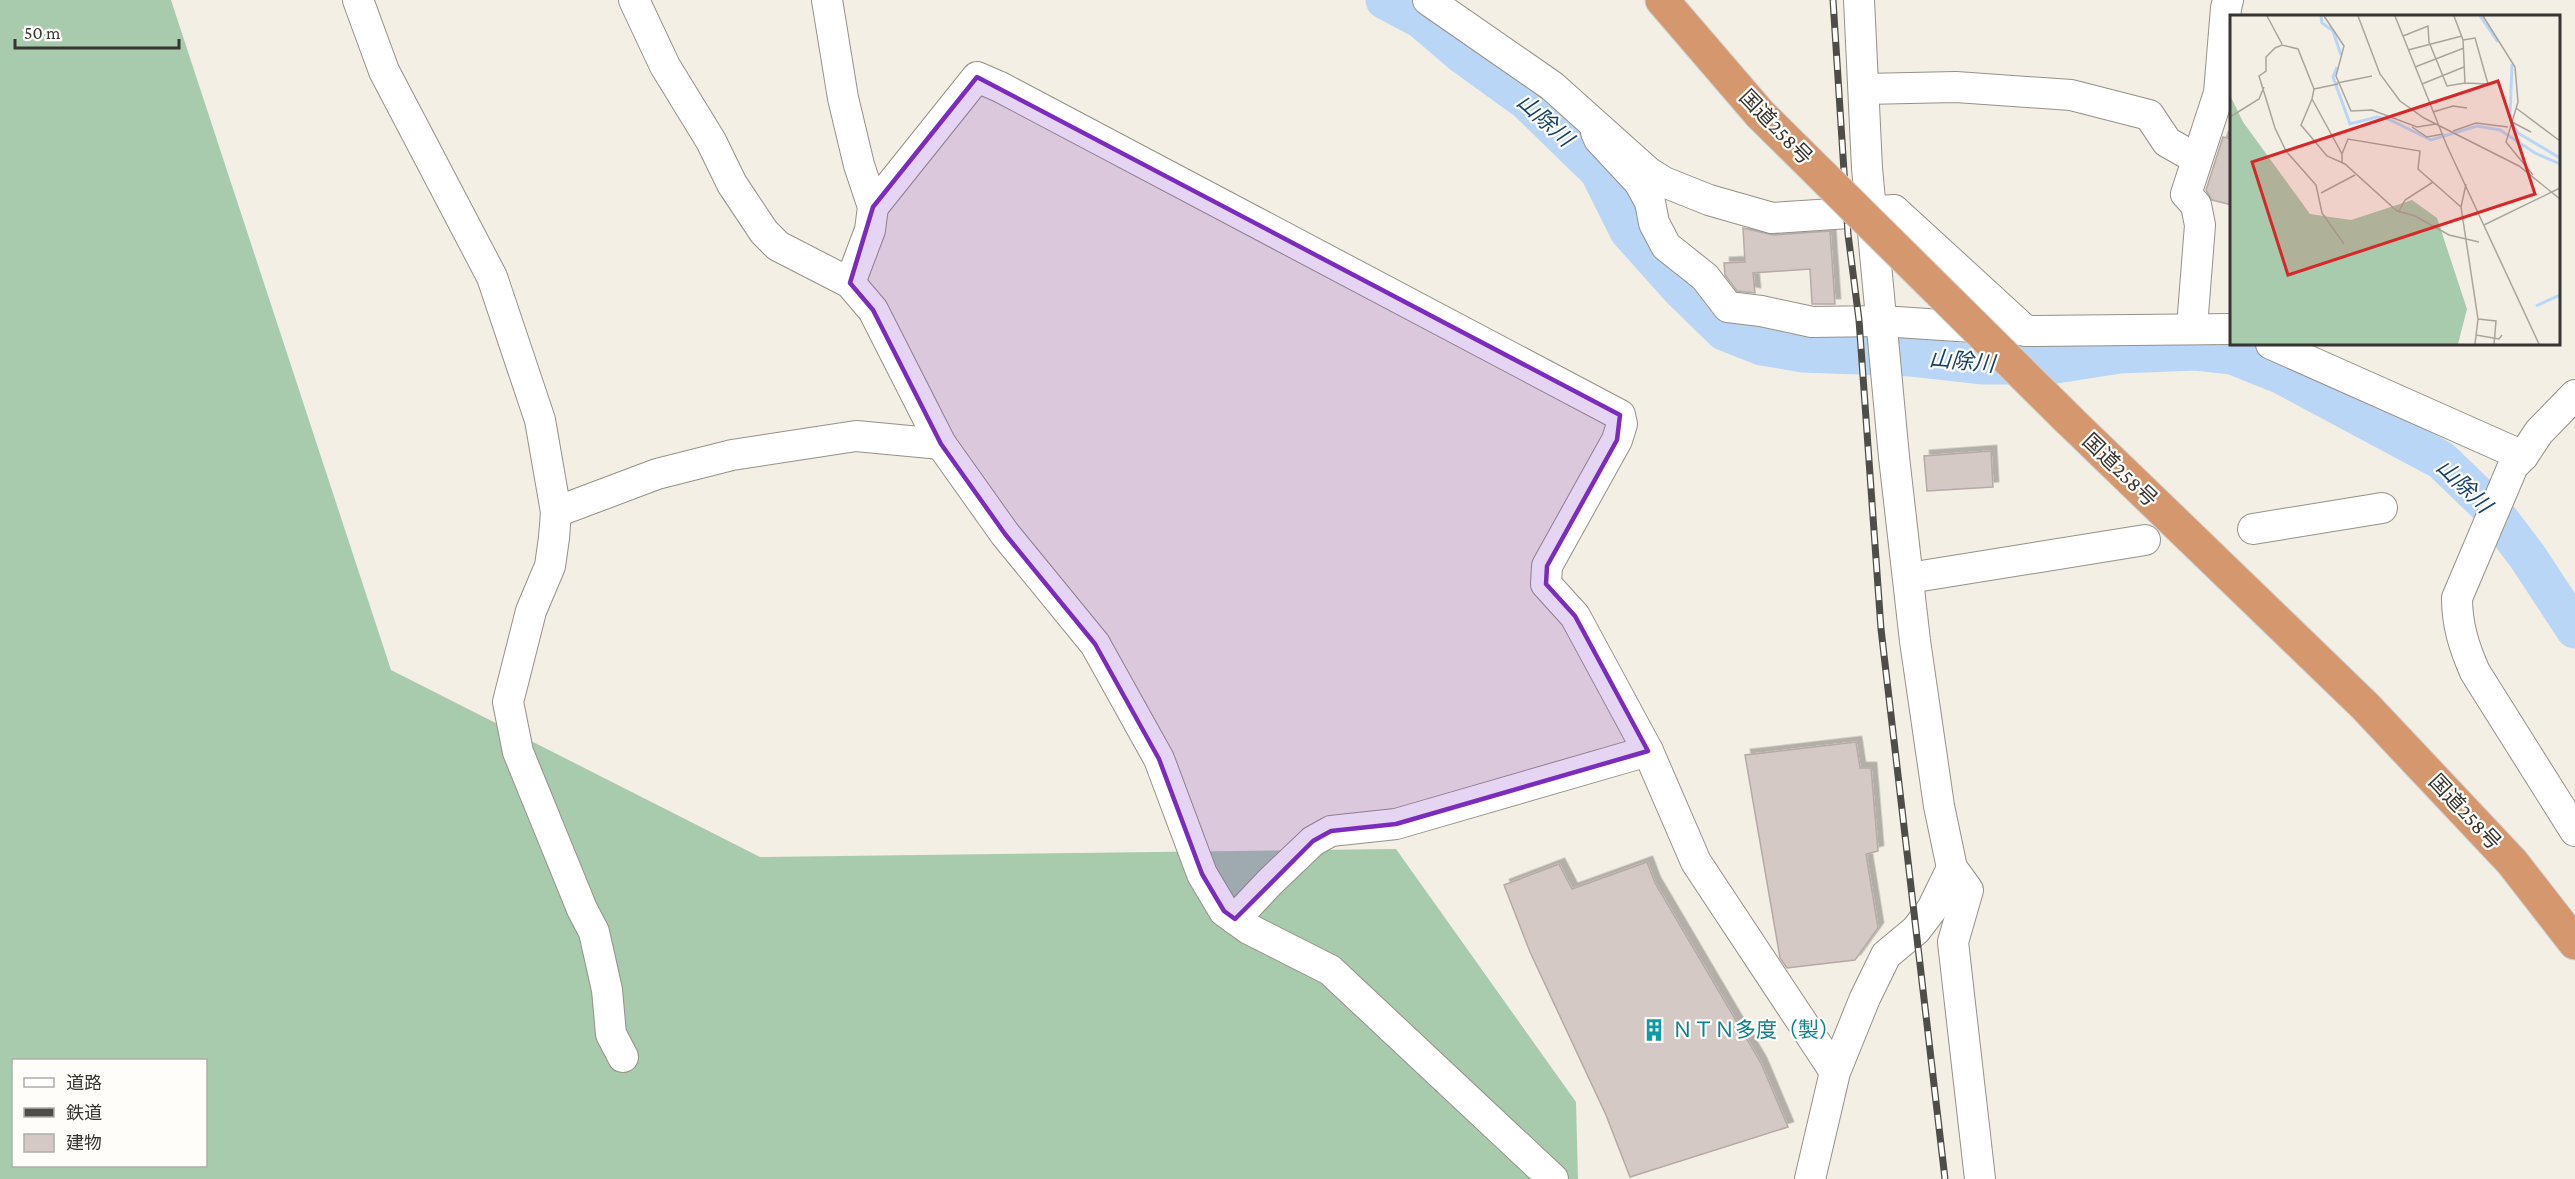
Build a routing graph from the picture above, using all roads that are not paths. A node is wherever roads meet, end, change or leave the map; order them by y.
1 (358, 0) edge
2 (634, 0) edge
3 (827, 0) edge
4 (1428, 0) edge
5 (1662, 0) edge
6 (1859, 0) edge
7 (2228, 0) edge
8 (1864, 89) junction
9 (1598, 128) junction
10 (2197, 159) junction
11 (873, 207) junction
12 (1873, 212) junction
13 (850, 283) junction
14 (2192, 327) junction
15 (2230, 328) edge
16 (2026, 331) junction
17 (1884, 345) junction
18 (2273, 345) edge
19 (2571, 406) edge
20 (941, 444) junction
21 (2518, 461) junction
22 (2382, 508) dead end
23 (556, 512) junction
24 (2253, 529) dead end
25 (2145, 540) dead end
26 (1909, 578) junction
27 (1648, 751) junction
28 (2575, 831) edge
29 (1952, 868) junction
30 (1235, 919) junction
31 (2575, 943) edge
32 (622, 1057) dead end
33 (1835, 1072) junction
34 (1552, 1179) edge
35 (1810, 1179) edge
36 (1980, 1179) edge

1 - 23 street
2 - 13 street
3 - 11 street
4 - 9 street
5 - 31 highway, 国道258号, bridge
6 - 8 street
7 - 10 street
8 - 10 street
8 - 12 street
9 - 12 street
9 - 17 street
10 - 14 street
11 - 13 street
11 - 27 street
12 - 16 street
12 - 17 street
13 - 20 street
14 - 15 street
14 - 16 street
16 - 17 street
17 - 26 street
18 - 21 street
19 - 21 street
20 - 23 street
20 - 30 street
21 - 28 street
22 - 24 street
23 - 32 street
25 - 26 street
26 - 29 street
27 - 30 street
27 - 33 street
29 - 33 street
29 - 36 street
30 - 34 street
33 - 35 street

